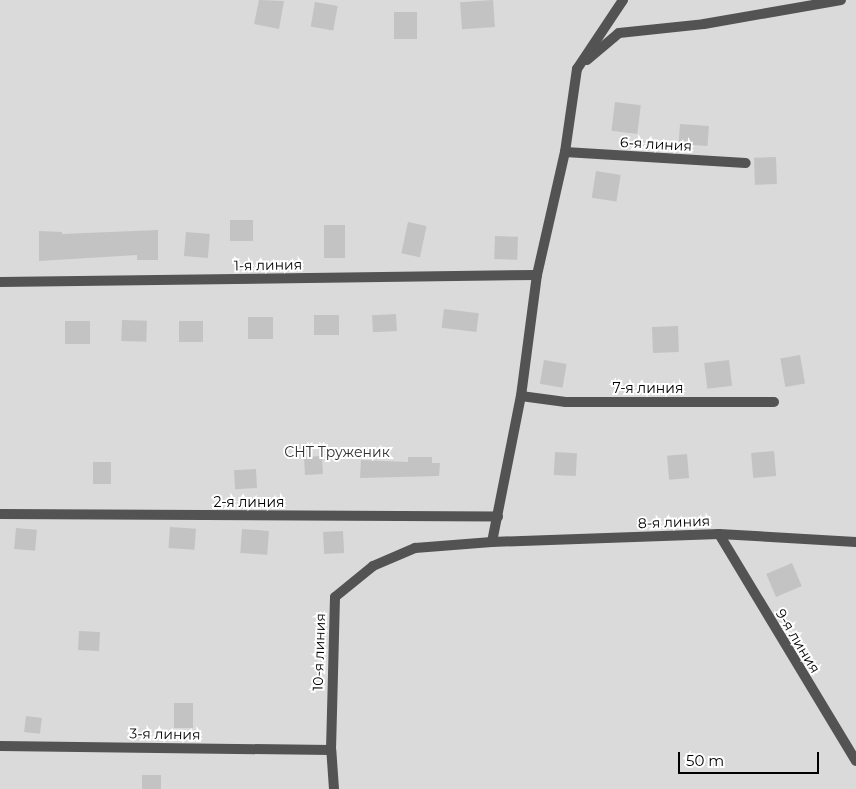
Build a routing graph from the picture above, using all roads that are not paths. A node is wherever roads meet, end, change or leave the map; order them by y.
1 (623, 0) edge
2 (841, 0) edge
3 (577, 69) junction
4 (565, 152) junction
5 (746, 162) dead end
6 (537, 275) junction
7 (0, 282) edge
8 (521, 396) junction
9 (774, 402) dead end
10 (0, 514) edge
11 (498, 517) junction
12 (719, 534) junction
13 (492, 542) junction
14 (856, 542) edge
15 (0, 746) edge
16 (331, 750) junction
17 (856, 761) edge
18 (334, 789) edge

1 - 3 street
2 - 3 street
3 - 4 street
4 - 5 street, 6-я линия
4 - 6 street
6 - 7 street, 1-я линия
6 - 8 street
8 - 9 street, 7-я линия
8 - 11 street
10 - 11 street, 2-я линия
11 - 13 street
12 - 13 street, 8-я линия
12 - 14 street, 8-я линия
12 - 17 street, 9-я линия
13 - 16 street, 10-я линия
15 - 16 street, 3-я линия
16 - 18 street, 10-я линия

